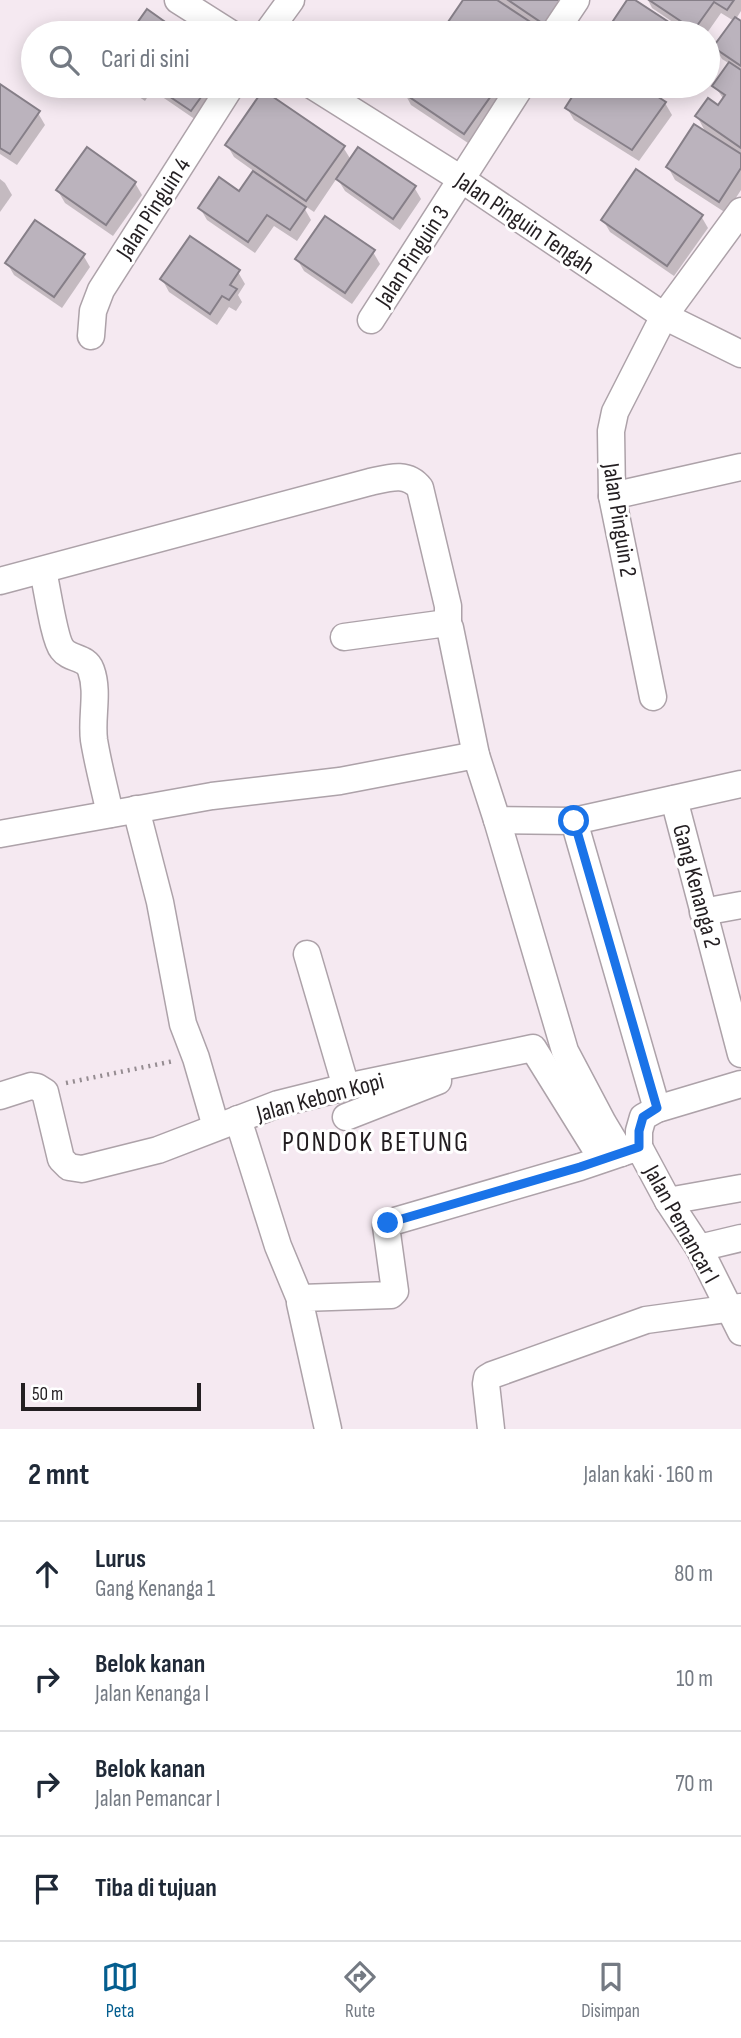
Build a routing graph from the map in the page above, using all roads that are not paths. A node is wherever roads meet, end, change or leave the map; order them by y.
1 (178, 0) edge
2 (291, 0) edge
3 (576, 0) edge
4 (211, 21) edge
5 (276, 21) edge
6 (562, 21) edge
7 (223, 98) edge
8 (332, 98) edge
9 (513, 98) edge
10 (461, 179) junction
11 (741, 211) edge
12 (664, 316) junction
13 (371, 320) dead end
14 (92, 336) dead end
15 (741, 354) edge
16 (741, 467) edge
17 (612, 496) junction
18 (43, 570) junction
19 (0, 581) edge
20 (448, 625) junction
21 (344, 637) dead end
22 (653, 696) dead end
23 (476, 755) junction
24 (741, 784) edge
25 (674, 799) junction
26 (136, 810) junction
27 (110, 814) junction
28 (497, 820) junction
29 (574, 821) junction
30 (0, 834) edge
31 (741, 905) edge
32 (703, 912) junction
33 (307, 954) dead end
34 (733, 990) edge
35 (741, 1054) edge
36 (443, 1067) junction
37 (741, 1084) edge
38 (346, 1087) junction
39 (0, 1096) edge
40 (657, 1108) junction
41 (346, 1116) dead end
42 (227, 1123) junction
43 (621, 1153) junction
44 (741, 1188) edge
45 (668, 1201) junction
46 (741, 1238) edge
47 (699, 1248) junction
48 (301, 1298) junction
49 (735, 1308) edge
50 (741, 1332) edge
51 (328, 1429) edge
52 (491, 1429) edge

1 - 4 street
2 - 5 street
3 - 6 street
7 - 14 street, Jalan Pinguin 4
8 - 10 street, Jalan Pinguin Tengah
9 - 10 street, Jalan Pinguin 3
10 - 12 street, Jalan Pinguin Tengah
10 - 13 street, Jalan Pinguin 3
11 - 12 street, Jalan Pinguin 2
12 - 15 street, Jalan Pinguin Tengah
12 - 17 street, Jalan Pinguin 2
16 - 17 street
17 - 22 street, Jalan Pinguin 2
18 - 19 street
18 - 20 street
18 - 27 street
20 - 21 street
20 - 23 street
23 - 26 street
23 - 28 street
24 - 25 street
25 - 29 street
25 - 32 street, Gang Kenanga 2
26 - 27 street
26 - 42 street
27 - 30 street
28 - 29 street
28 - 43 street
29 - 40 street
31 - 32 street
32 - 34 street, Gang Kenanga 2
33 - 38 street
34 - 35 street, Gang Kenanga 2
36 - 38 street, Jalan Kebon Kopi
36 - 41 street
36 - 43 street, Jalan Kebon Kopi
37 - 40 street
38 - 42 street, Jalan Kebon Kopi
39 - 42 street, Jalan Kebon Kopi
40 - 43 street
42 - 48 street
43 - 45 street, Jalan Pemancar I
43 - 48 street
44 - 45 street
45 - 47 street, Jalan Pemancar I
46 - 47 street
47 - 49 street, Jalan Pemancar I
48 - 51 street
49 - 50 street, Jalan Pemancar I
49 - 52 street, Jalan Pemancar I

